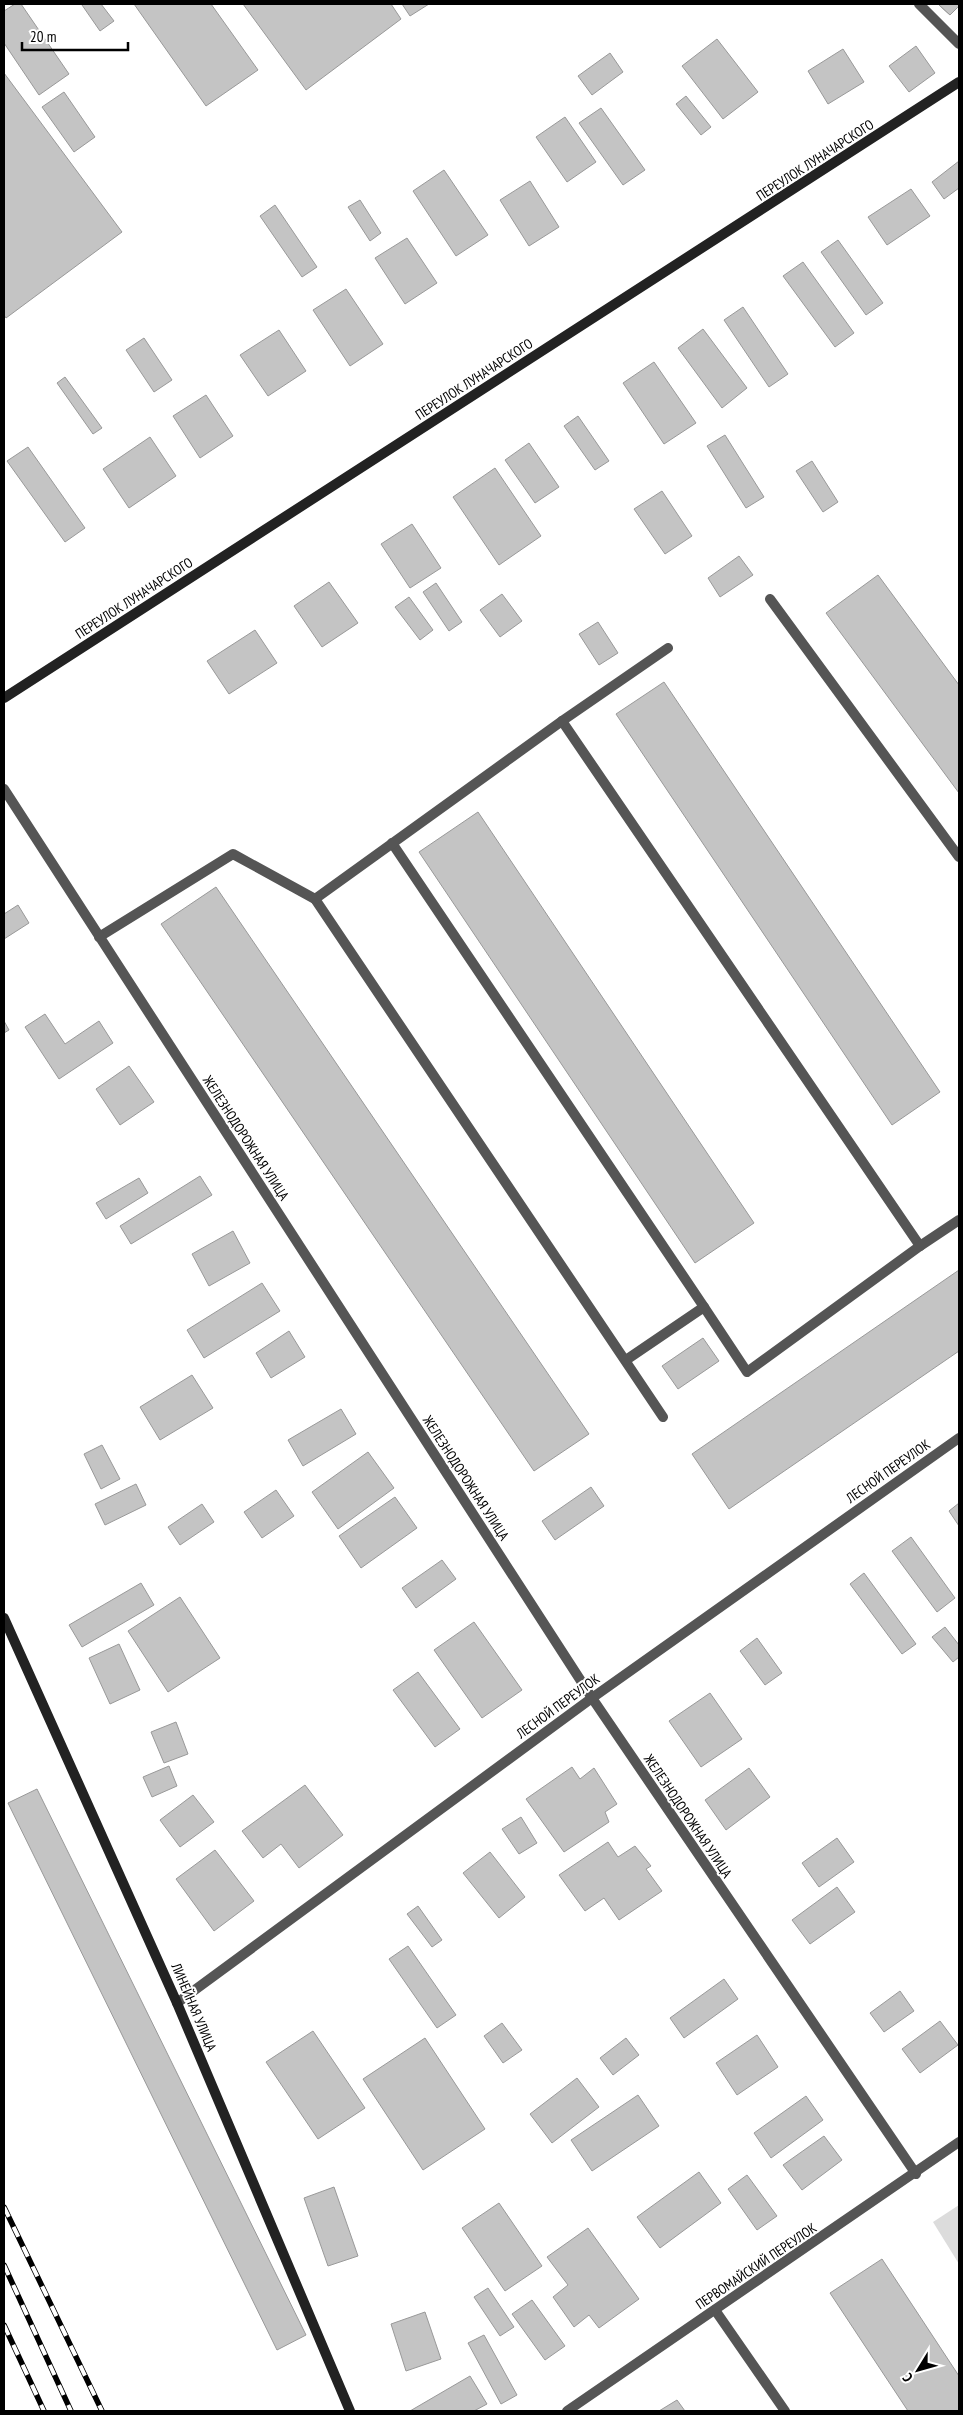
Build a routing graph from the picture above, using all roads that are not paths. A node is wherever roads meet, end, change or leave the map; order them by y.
1 (919, 4) edge
2 (959, 44) edge
3 (959, 82) edge
4 (770, 599) dead end
5 (668, 648) dead end
6 (4, 698) edge
7 (562, 720) junction
8 (4, 789) edge
9 (392, 843) junction
10 (959, 857) edge
11 (315, 899) junction
12 (99, 937) junction
13 (959, 1220) edge
14 (920, 1246) junction
15 (704, 1307) junction
16 (626, 1360) junction
17 (663, 1417) dead end
18 (959, 1438) edge
19 (4, 1618) edge
20 (592, 1698) junction
21 (177, 2003) junction
22 (959, 2142) edge
23 (916, 2174) junction
24 (716, 2310) junction
25 (350, 2411) edge
26 (566, 2411) edge
27 (785, 2411) edge

1 - 2 street
3 - 6 street, ПЕРЕУЛОК ЛУНАЧАРСКОГО
4 - 10 street
5 - 7 street
7 - 9 street
7 - 14 street
8 - 12 street, ЖЕЛЕЗНОДОРОЖНАЯ УЛИЦА
9 - 11 street
9 - 15 street
11 - 12 street
11 - 16 street
12 - 20 street, ЖЕЛЕЗНОДОРОЖНАЯ УЛИЦА
13 - 14 street
14 - 15 street
15 - 16 street
16 - 17 street
18 - 20 street, ЛЕСНОЙ ПЕРЕУЛОК
19 - 21 street, ЛИНЕЙНАЯ УЛИЦА
20 - 21 street, ЛЕСНОЙ ПЕРЕУЛОК
20 - 23 street, ЖЕЛЕЗНОДОРОЖНАЯ УЛИЦА
21 - 25 street, ЛИНЕЙНАЯ УЛИЦА
22 - 23 street, ПЕРВОМАЙСКИЙ ПЕРЕУЛОК
23 - 24 street, ПЕРВОМАЙСКИЙ ПЕРЕУЛОК
24 - 26 street, ПЕРВОМАЙСКИЙ ПЕРЕУЛОК
24 - 27 street

